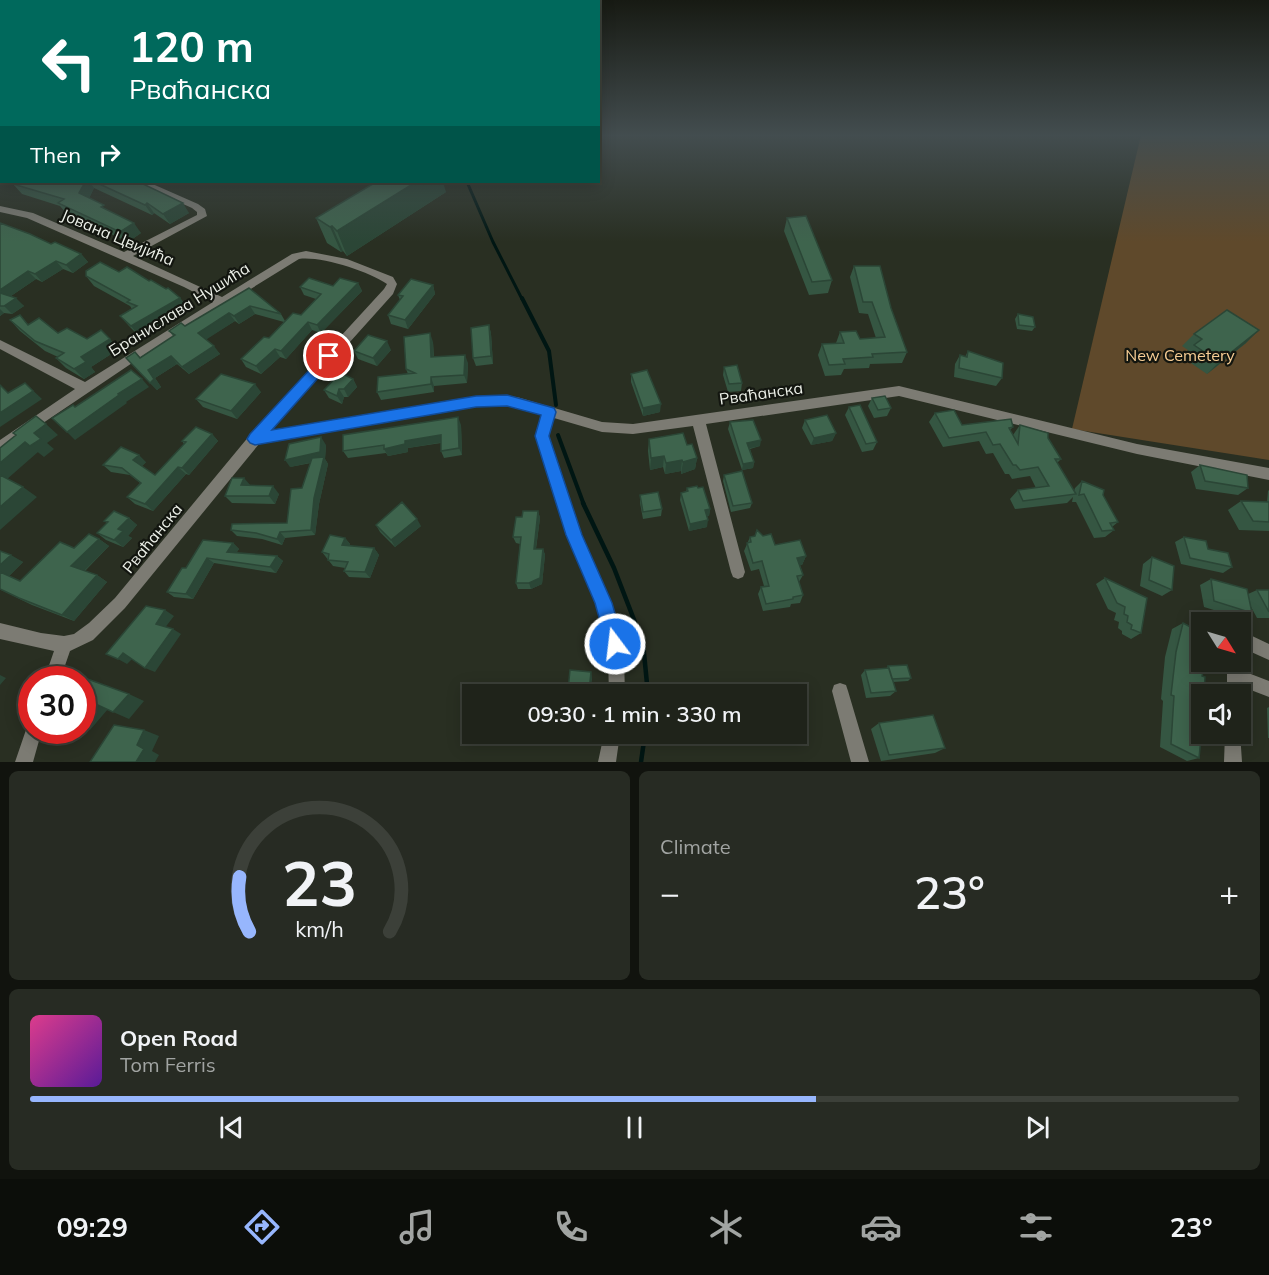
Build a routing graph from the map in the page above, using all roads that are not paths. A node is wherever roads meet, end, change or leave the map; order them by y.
1 (144, 183) edge
2 (0, 209) edge
3 (125, 256) junction
4 (389, 280) joint
5 (220, 301) junction
6 (0, 344) edge
7 (85, 388) junction
8 (549, 412) junction
9 (698, 419) junction
10 (255, 439) junction
11 (0, 447) edge
12 (1269, 474) edge
13 (738, 572) dead end
14 (0, 631) edge
15 (1251, 643) edge
16 (64, 644) junction
17 (1269, 652) edge
18 (57, 666) edge
19 (1240, 672) edge
20 (617, 684) edge
21 (1269, 689) edge
22 (840, 691) dead end
23 (30, 744) edge
24 (610, 744) edge
25 (1233, 744) edge
26 (24, 762) edge
27 (607, 762) edge
28 (860, 762) edge
29 (1233, 762) edge

1 - 3 street
2 - 3 street, Јована Цвијића
3 - 5 street, Јована Цвијића
4 - 5 street, Бранислава Нушића
4 - 10 street, Рваћанска
5 - 7 street, Бранислава Нушића
6 - 7 street
7 - 11 street, Бранислава Нушића
8 - 9 street, Рваћанска
8 - 10 street, Рваћанска
8 - 20 street
9 - 12 street, Рваћанска
9 - 13 street
10 - 16 street, Рваћанска
14 - 16 street
15 - 17 street
16 - 18 street
19 - 21 street
22 - 28 street
23 - 26 street
24 - 27 street
25 - 29 street

